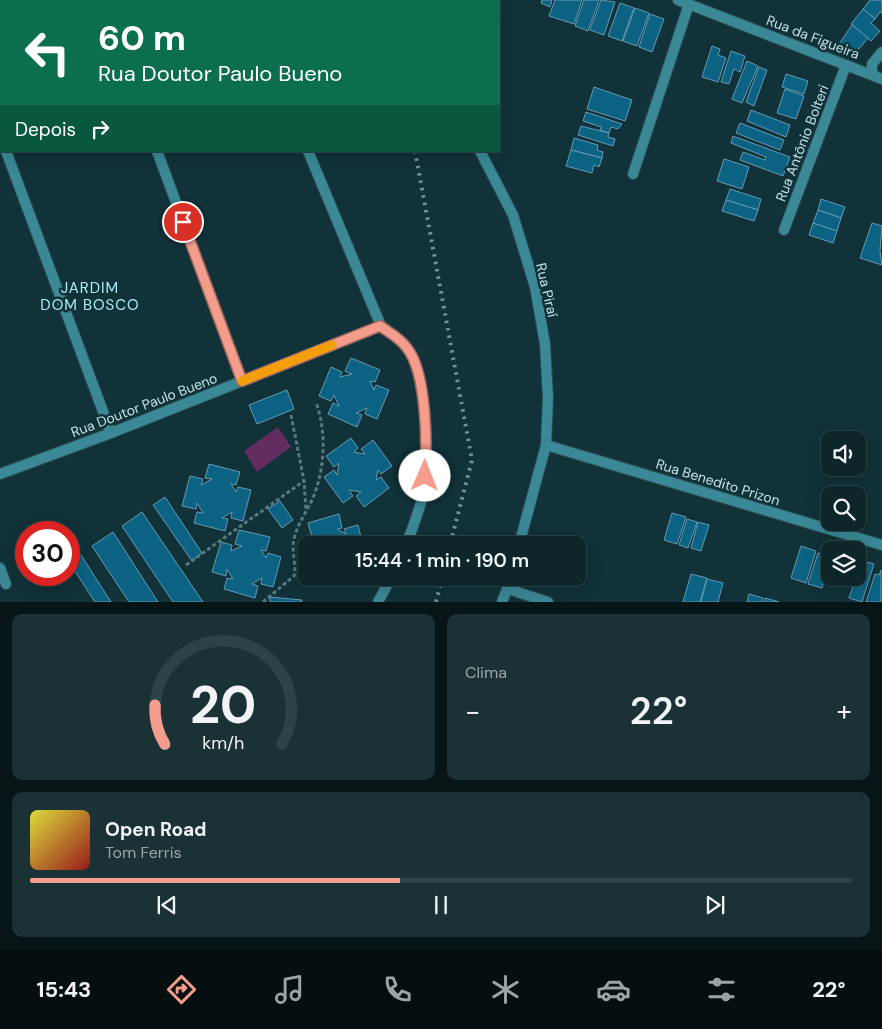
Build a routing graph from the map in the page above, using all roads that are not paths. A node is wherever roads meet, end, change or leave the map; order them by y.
1 (678, 0) edge
2 (689, 4) junction
3 (882, 52) edge
4 (846, 65) junction
5 (872, 75) junction
6 (882, 79) edge
7 (6, 152) edge
8 (157, 152) edge
9 (308, 152) edge
10 (480, 152) edge
11 (633, 174) dead end
12 (784, 230) dead end
13 (380, 326) junction
14 (242, 381) junction
15 (112, 433) junction
16 (546, 444) junction
17 (0, 474) edge
18 (409, 536) edge
19 (521, 536) edge
20 (882, 545) edge
21 (0, 568) edge
22 (6, 584) dead end
23 (387, 586) edge
24 (509, 586) edge
25 (508, 589) junction
26 (378, 602) edge
27 (502, 602) edge
28 (548, 602) edge

1 - 2 street, Rua da Figueira
2 - 4 street, Rua da Figueira
2 - 11 street
3 - 5 street
4 - 5 street, Rua da Figueira
4 - 12 street, Rua Antônio Bolteri
5 - 6 street, Rua da Figueira
7 - 15 street
8 - 14 street
9 - 13 street
10 - 16 street, Rua Piraí
13 - 14 street, Rua Doutor Paulo Bueno
13 - 18 street
14 - 15 street, Rua Doutor Paulo Bueno
15 - 17 street, Rua Doutor Paulo Bueno
16 - 19 street, Rua Piraí
16 - 20 street, Rua Benedito Prizon
21 - 22 street
23 - 26 street
24 - 25 street
25 - 27 street
25 - 28 street

